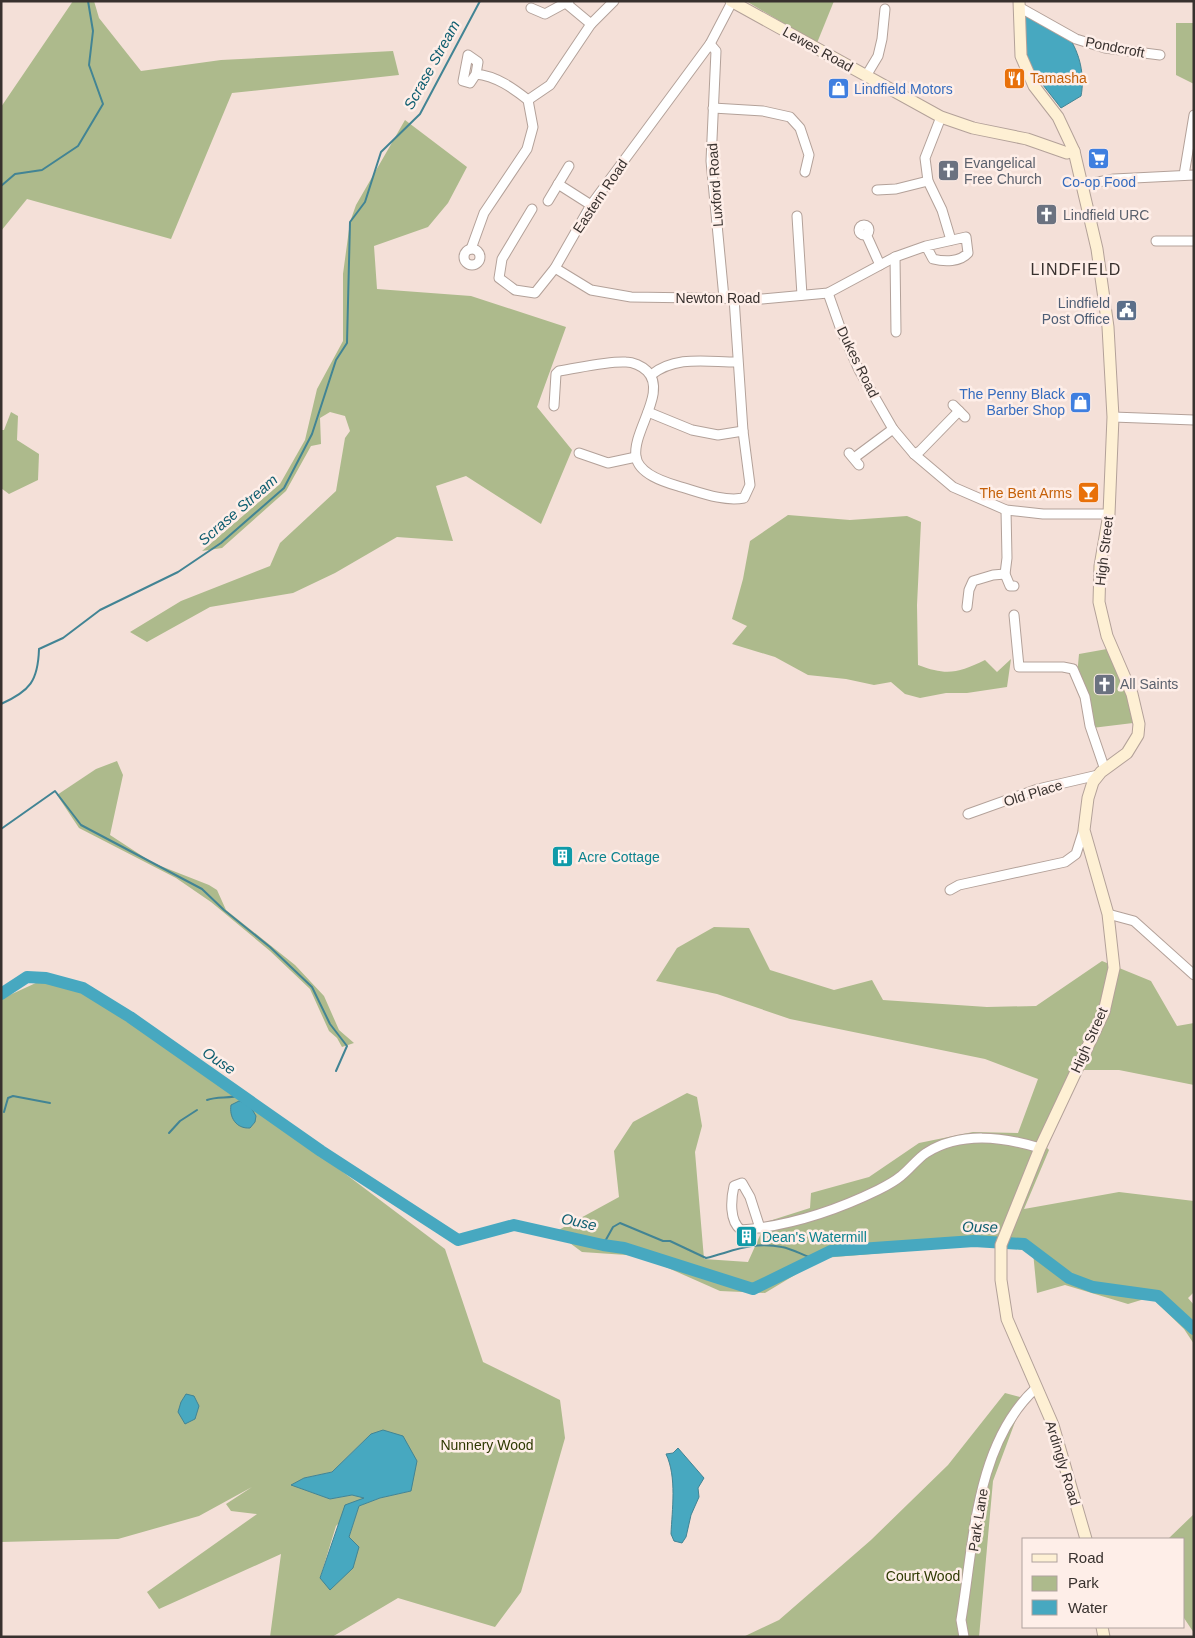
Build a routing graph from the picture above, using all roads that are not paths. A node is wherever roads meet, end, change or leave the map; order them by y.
1 (614, 1) edge
2 (732, 1) edge
3 (568, 3) edge
4 (1019, 4) edge
5 (531, 8) dead end
6 (882, 12) dead end
7 (591, 24) junction
8 (710, 44) junction
9 (1160, 54) dead end
10 (476, 74) dead end
11 (866, 76) junction
12 (528, 100) junction
13 (713, 108) junction
14 (1194, 115) edge
15 (941, 117) junction
16 (1074, 151) junction
17 (569, 166) dead end
18 (805, 172) dead end
19 (1189, 176) edge
20 (928, 182) junction
21 (558, 184) junction
22 (1082, 185) junction
23 (877, 190) dead end
24 (548, 201) dead end
25 (591, 205) junction
26 (532, 209) dead end
27 (797, 216) dead end
28 (866, 234) dead end
29 (951, 240) junction
30 (1156, 241) dead end
31 (1194, 241) edge
32 (926, 246) junction
33 (471, 250) dead end
34 (895, 257) junction
35 (880, 265) junction
36 (555, 268) junction
37 (828, 293) junction
38 (802, 295) junction
39 (729, 298) junction
40 (896, 332) dead end
41 (738, 362) junction
42 (651, 375) junction
43 (554, 406) dead end
44 (959, 411) dead end
45 (648, 412) junction
46 (1113, 417) junction
47 (1194, 420) edge
48 (893, 428) junction
49 (743, 430) junction
50 (579, 453) dead end
51 (918, 454) junction
52 (636, 457) junction
53 (854, 459) dead end
54 (1006, 510) junction
55 (1109, 514) junction
56 (1005, 574) junction
57 (1014, 586) dead end
58 (967, 607) dead end
59 (1014, 614) dead end
60 (1102, 772) junction
61 (968, 814) dead end
62 (1084, 830) junction
63 (950, 890) dead end
64 (1108, 914) junction
65 (1194, 975) edge
66 (1040, 1148) junction
67 (760, 1228) junction
68 (1036, 1388) junction
69 (1086, 1538) edge
70 (964, 1637) edge

1 - 7 street
2 - 8 street, Eastern Road
2 - 11 main road, Lewes Road
3 - 5 street
3 - 7 street
4 - 9 street, Pondcroft
4 - 16 main road, High Street
6 - 11 street
7 - 12 street
8 - 13 street, Luxford Road
8 - 25 street, Eastern Road
10 - 12 street
11 - 15 main road, Lewes Road
12 - 33 street
13 - 18 street
13 - 39 street, Luxford Road
14 - 19 street
15 - 16 main road, Lewes Road
15 - 20 street
16 - 22 main road, High Street
17 - 21 street
19 - 22 street
20 - 23 street
20 - 29 street
21 - 24 street
21 - 25 street
22 - 46 main road, High Street
25 - 36 street, Eastern Road
26 - 36 street, Eastern Road
27 - 38 street
28 - 35 street
29 - 32 street, Newton Road
29 - 32 street
30 - 31 street
32 - 34 street, Newton Road
34 - 35 street, Newton Road
34 - 40 street
35 - 37 street, Newton Road
36 - 39 street, Newton Road
37 - 38 street, Newton Road
37 - 48 street, Dukes Road
38 - 39 street, Newton Road
39 - 41 street, Luxford Road
41 - 42 street
41 - 49 street, Luxford Road
42 - 43 street
42 - 45 street
44 - 51 street
45 - 49 street
45 - 52 street
46 - 47 street
46 - 55 main road, High Street
48 - 51 street, Dukes Road
48 - 53 street
49 - 52 street, Luxford Road
50 - 52 street
51 - 54 street, Dukes Road
54 - 55 street, Dukes Road
54 - 56 street
55 - 60 main road, High Street
56 - 57 street
56 - 58 street
59 - 60 street
60 - 61 street, Old Place
60 - 62 main road, High Street
62 - 63 street
62 - 64 main road, High Street
64 - 65 street
64 - 66 main road, High Street
66 - 67 street
66 - 68 main road, High Street
67 - 67 street
68 - 69 main road, Ardingly Road
68 - 70 street, Park Lane

